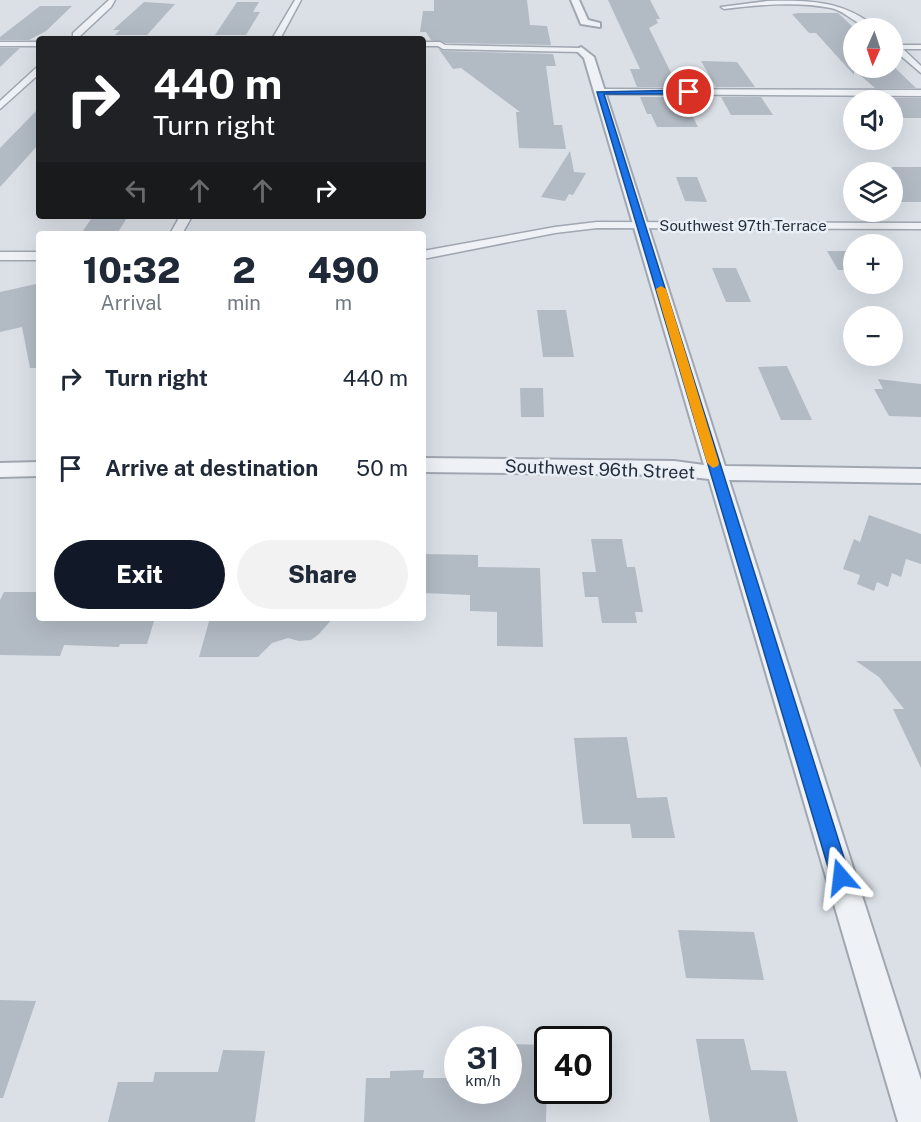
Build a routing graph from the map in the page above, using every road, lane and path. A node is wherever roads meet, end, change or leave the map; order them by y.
1 (112, 0) edge
2 (298, 0) edge
3 (575, 0) edge
4 (724, 7) dead end
5 (856, 18) edge
6 (597, 25) dead end
7 (80, 36) edge
8 (278, 36) edge
9 (0, 44) edge
10 (36, 44) edge
11 (426, 44) edge
12 (903, 46) edge
13 (921, 47) edge
14 (581, 50) joint
15 (903, 54) edge
16 (921, 71) edge
17 (36, 73) edge
18 (600, 92) junction
19 (921, 93) edge
20 (2, 103) edge
21 (640, 225) junction
22 (921, 226) edge
23 (426, 254) edge
24 (0, 256) edge
25 (36, 256) edge
26 (426, 465) edge
27 (36, 469) edge
28 (0, 470) edge
29 (716, 473) junction
30 (921, 476) edge
31 (916, 1122) edge

1 - 7 street
2 - 8 street
3 - 6 street
4 - 5 street
9 - 10 street
11 - 14 street
12 - 13 street
14 - 18 street
15 - 16 street
17 - 20 street
18 - 19 street
18 - 21 street
21 - 22 street, Southwest 97th Terrace
21 - 23 street, Southwest 97th Terrace
21 - 29 street
24 - 25 street
26 - 29 street, Southwest 96th Street
27 - 28 street
29 - 30 street, Southwest 96th Street
29 - 31 street

